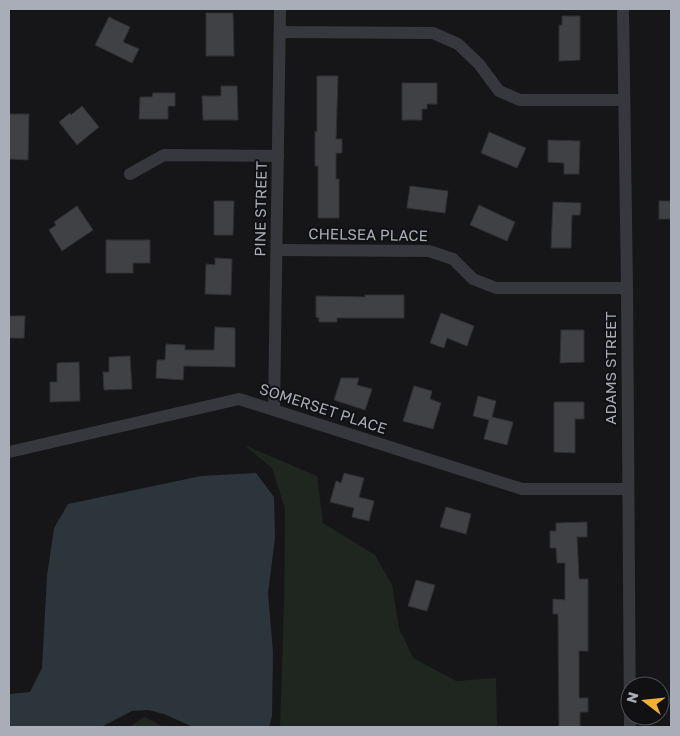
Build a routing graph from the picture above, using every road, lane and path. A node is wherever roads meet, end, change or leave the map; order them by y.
1 (280, 9) edge
2 (623, 9) edge
3 (280, 32) junction
4 (624, 100) junction
5 (278, 156) junction
6 (130, 174) dead end
7 (277, 250) junction
8 (627, 288) junction
9 (274, 410) junction
10 (9, 452) edge
11 (627, 489) junction
12 (630, 727) edge

1 - 3 street, PINE STREET
2 - 4 street, ADAMS STREET
3 - 4 street
3 - 5 street, PINE STREET
4 - 8 street, ADAMS STREET
5 - 6 street
5 - 7 street, PINE STREET
7 - 8 street, CHELSEA PLACE
7 - 9 street, PINE STREET
8 - 11 street, ADAMS STREET
9 - 10 street, SOMERSET PLACE
9 - 11 street, SOMERSET PLACE
11 - 12 street, ADAMS STREET

